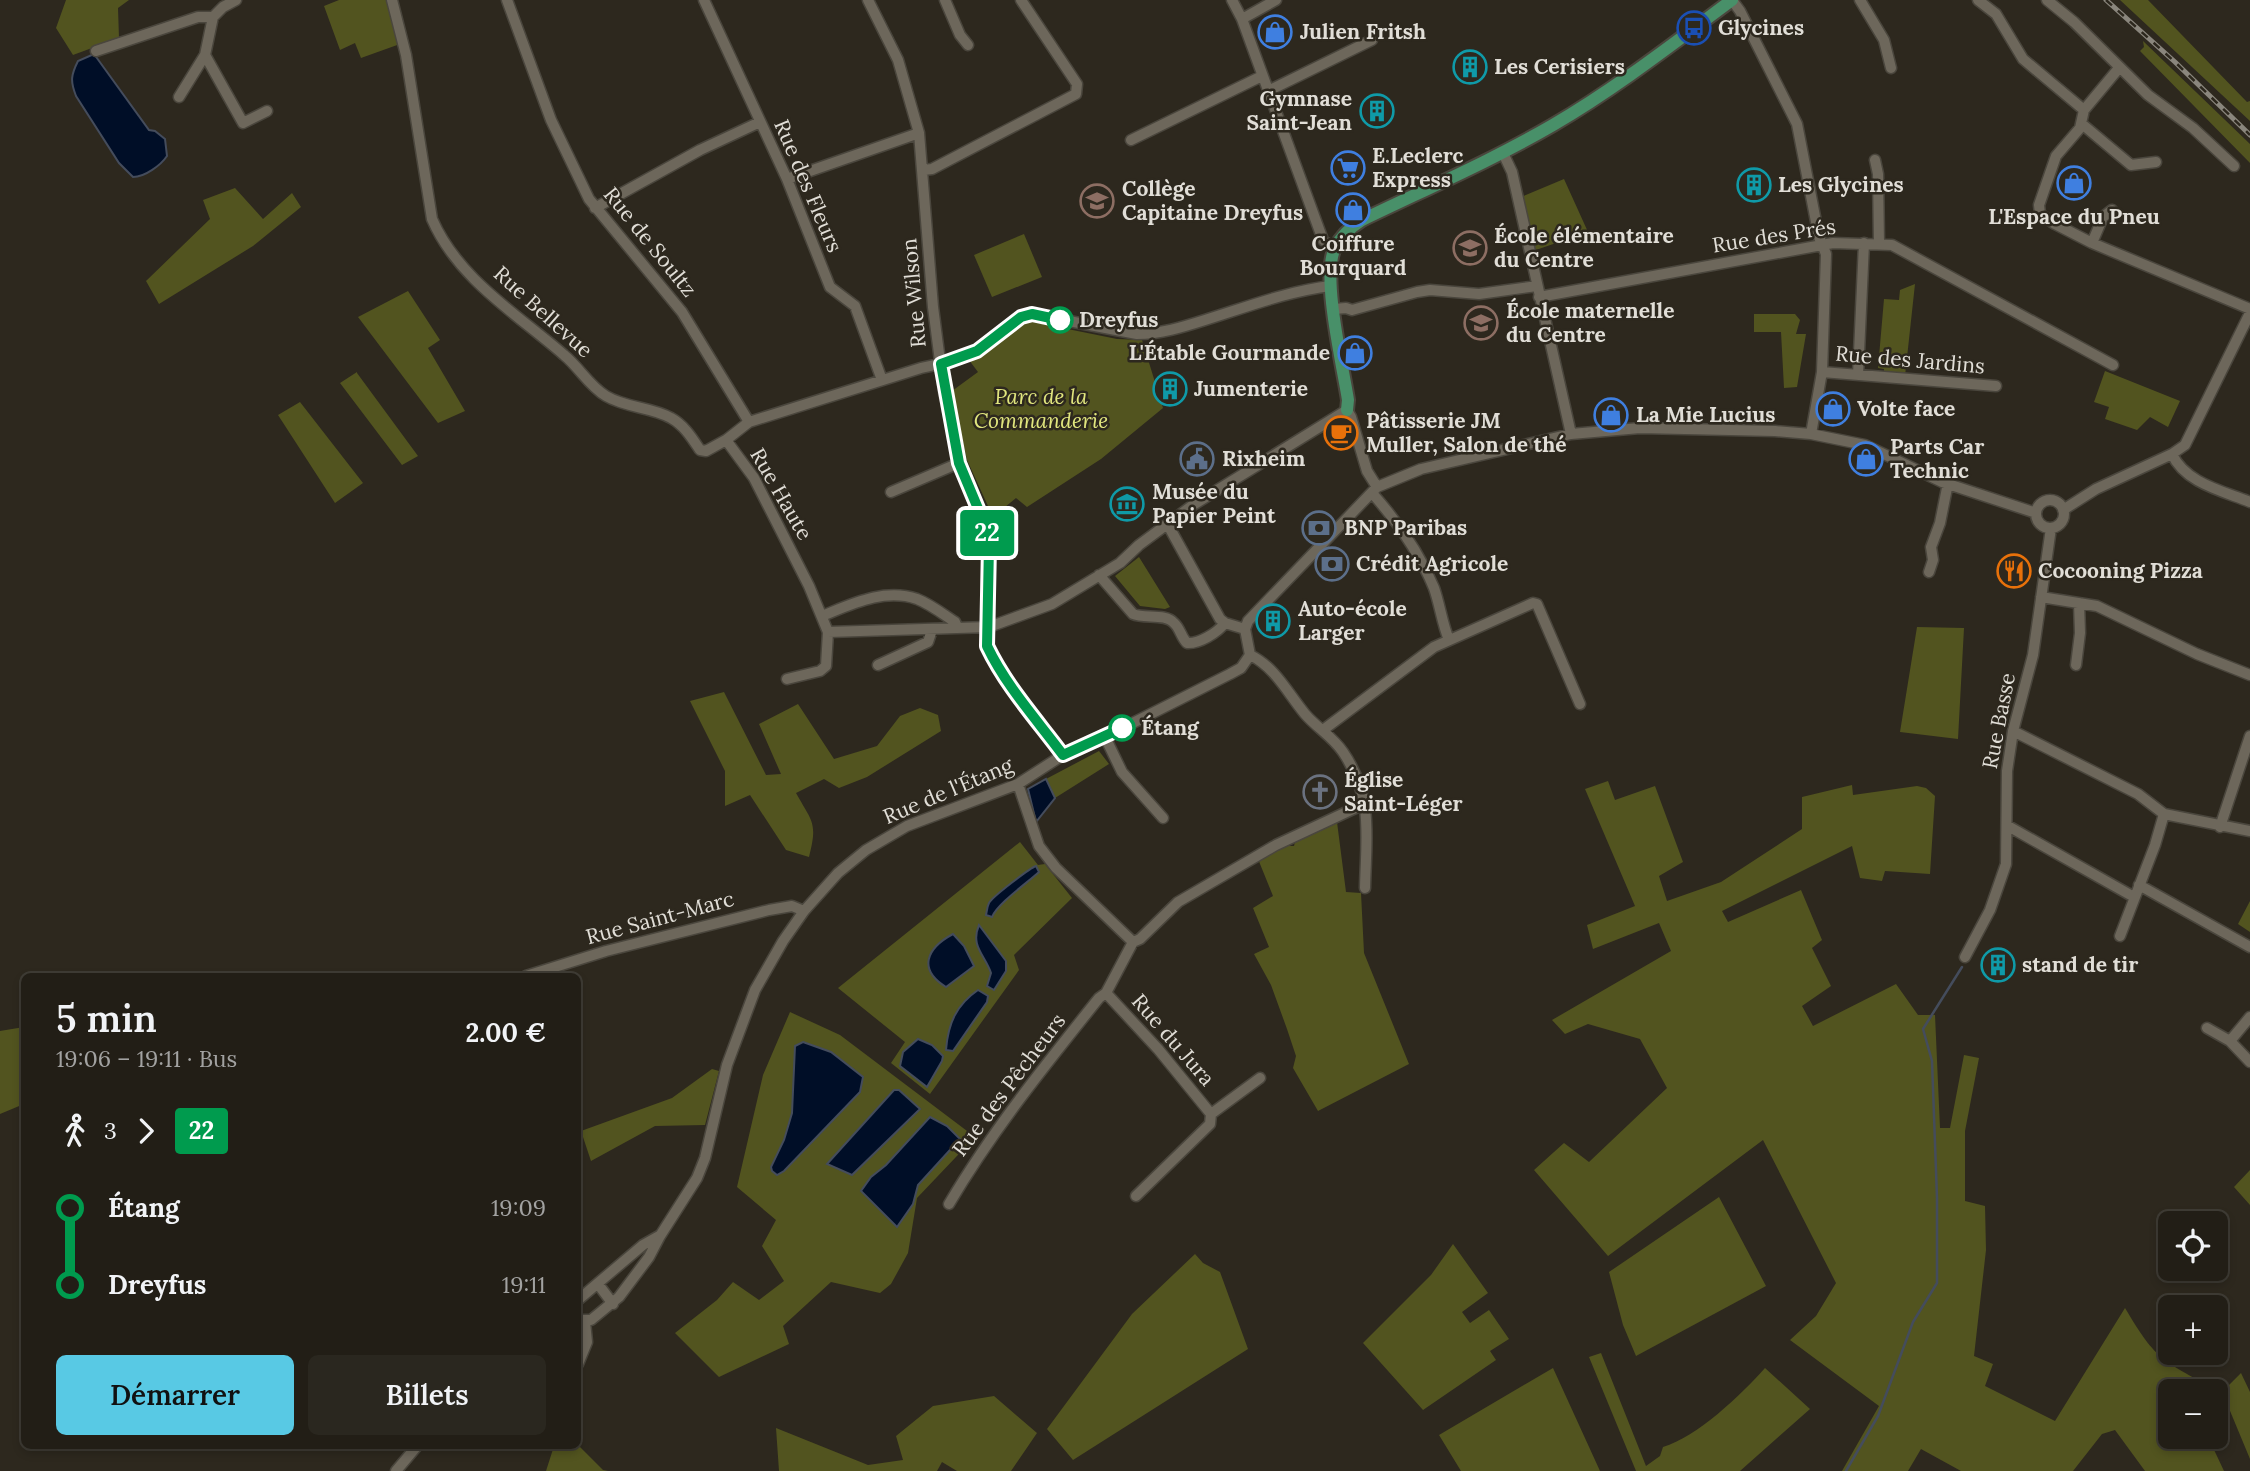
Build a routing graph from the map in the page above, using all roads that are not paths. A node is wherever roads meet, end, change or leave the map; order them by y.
1 (236, 0) edge
2 (392, 0) edge
3 (508, 0) edge
4 (704, 0) edge
5 (868, 0) edge
6 (945, 0) edge
7 (1021, 0) edge
8 (1232, 0) edge
9 (1276, 0) edge
10 (1732, 0) edge
11 (1860, 0) edge
12 (1978, 0) edge
13 (2047, 0) edge
14 (213, 17) junction
15 (1242, 19) junction
16 (1372, 40) dead end
17 (968, 45) dead end
18 (96, 51) dead end
19 (205, 55) junction
20 (1891, 68) dead end
21 (2119, 68) junction
22 (1262, 76) junction
23 (1268, 91) junction
24 (179, 97) dead end
25 (2084, 110) junction
26 (267, 111) dead end
27 (760, 122) junction
28 (2082, 124) junction
29 (919, 133) junction
30 (1130, 140) dead end
31 (1503, 153) junction
32 (1875, 160) dead end
33 (2156, 162) dead end
34 (2234, 166) dead end
35 (923, 170) junction
36 (787, 179) junction
37 (595, 208) junction
38 (2112, 210) dead end
39 (1864, 243) junction
40 (2092, 243) junction
41 (1879, 244) junction
42 (1823, 245) junction
43 (1334, 249) junction
44 (1331, 286) junction
45 (1537, 286) junction
46 (1539, 297) junction
47 (1334, 309) junction
48 (2250, 311) edge
49 (2246, 335) edge
50 (941, 364) junction
51 (2113, 365) dead end
52 (1822, 373) junction
53 (1858, 375) junction
54 (882, 380) junction
55 (1996, 386) dead end
56 (1347, 410) junction
57 (749, 422) junction
58 (1571, 434) junction
59 (1811, 434) junction
60 (726, 439) junction
61 (2172, 454) junction
62 (959, 463) junction
63 (1948, 484) junction
64 (1375, 490) junction
65 (891, 492) dead end
66 (2250, 502) edge
67 (2063, 510) junction
68 (2036, 513) junction
69 (1168, 525) junction
70 (2051, 528) junction
71 (1929, 572) dead end
72 (1099, 575) junction
73 (2041, 597) junction
74 (2079, 603) junction
75 (822, 616) junction
76 (1225, 623) junction
77 (957, 627) junction
78 (989, 627) junction
79 (1245, 629) junction
80 (932, 630) junction
81 (828, 632) junction
82 (1449, 640) junction
83 (1250, 655) junction
84 (878, 665) dead end
85 (2076, 665) dead end
86 (2250, 675) edge
87 (787, 679) dead end
88 (1580, 704) dead end
89 (1323, 730) junction
90 (2013, 731) junction
91 (2250, 736) edge
92 (1105, 737) junction
93 (1063, 755) junction
94 (1018, 784) junction
95 (1366, 803) junction
96 (2164, 814) junction
97 (1163, 818) dead end
98 (2008, 826) junction
99 (2220, 827) junction
100 (2250, 831) edge
101 (2139, 886) junction
102 (1365, 888) dead end
103 (2134, 897) junction
104 (804, 911) junction
105 (2120, 936) dead end
106 (1133, 942) junction
107 (2250, 947) edge
108 (1965, 957) dead end
109 (536, 973) edge
110 (1106, 993) junction
111 (2250, 1017) edge
112 (2207, 1028) dead end
113 (2230, 1041) junction
114 (2250, 1062) edge
115 (1260, 1079) dead end
116 (1211, 1114) junction
117 (1136, 1196) dead end
118 (949, 1204) dead end
119 (660, 1236) junction
120 (598, 1284) junction
121 (581, 1298) edge
122 (613, 1304) junction
123 (581, 1321) edge
124 (581, 1357) edge
125 (414, 1449) edge
126 (396, 1471) edge

1 - 14 street
2 - 60 street, Rue Bellevue
3 - 37 street, Rue de Soultz
4 - 27 street, Rue des Fleurs
5 - 29 street, Rue Wilson
6 - 17 street
7 - 35 street
8 - 15 street
9 - 15 street
10 - 31 main road
10 - 42 street
11 - 20 street
12 - 25 street
13 - 21 street
14 - 18 street
14 - 19 street
15 - 22 street
16 - 23 street
19 - 24 street
19 - 26 street
21 - 25 street
21 - 34 street
22 - 23 street
22 - 30 street
23 - 43 street
25 - 28 street
27 - 36 street, Rue des Fleurs
27 - 37 street
28 - 33 street
28 - 40 street
29 - 35 street, Rue Wilson
29 - 36 street
31 - 43 main road
31 - 45 street
32 - 41 street
35 - 50 street, Rue Wilson
36 - 54 street, Rue des Fleurs
37 - 57 street, Rue de Soultz
38 - 40 street
39 - 41 street, Rue des Prés
39 - 42 street, Rue des Prés
39 - 53 street
40 - 48 street
41 - 51 street, Rue des Prés
42 - 46 street, Rue des Prés
42 - 52 street
43 - 44 main road
44 - 47 main road
44 - 50 street, Rue Haute
45 - 46 street
45 - 47 street
46 - 58 street
47 - 56 main road
48 - 49 street
49 - 61 street
50 - 54 street, Rue Haute
50 - 62 street, Rue Wilson
52 - 53 street, Rue des Jardins
52 - 59 street
53 - 55 street, Rue des Jardins
54 - 57 street, Rue Haute
56 - 64 street
56 - 69 street
57 - 60 street, Rue Haute
58 - 59 street
58 - 64 street
59 - 63 street
60 - 75 street, Rue Haute
61 - 66 street
61 - 67 street
62 - 65 street
62 - 78 street, Rue Wilson
63 - 68 street
63 - 71 street
64 - 79 street
64 - 82 street
67 - 68 street
67 - 70 street
68 - 70 street
69 - 72 street
69 - 76 street
70 - 73 street, Rue Basse
72 - 76 street
72 - 78 street
73 - 74 street
73 - 90 street, Rue Basse
74 - 85 street
74 - 86 street
75 - 77 street
75 - 81 street, Rue Haute
76 - 79 street
77 - 78 street
77 - 80 street
78 - 93 street, Rue Wilson
79 - 83 street
80 - 81 street
80 - 84 street
81 - 87 street, Rue Haute
82 - 88 street
82 - 89 street
83 - 89 street
83 - 92 street, Rue de l'Étang
89 - 95 street
90 - 96 street
90 - 98 street, Rue Basse
91 - 99 street
92 - 93 street, Rue de l'Étang
92 - 97 street
93 - 94 street, Rue de l'Étang
94 - 104 street, Rue de l'Étang
94 - 106 street
95 - 102 street
95 - 106 street
96 - 99 street
96 - 101 street
98 - 103 street
98 - 108 street, Rue Basse
99 - 100 street
101 - 103 street
101 - 107 street
103 - 105 street
104 - 109 street, Rue Saint-Marc
104 - 119 street, Rue de l'Étang
106 - 110 street, Rue des Pêcheurs
110 - 116 street, Rue du Jura
110 - 118 street, Rue des Pêcheurs
111 - 113 street
112 - 113 street
113 - 114 street
115 - 116 street, Rue du Jura
116 - 117 street, Rue du Jura
119 - 120 street, Rue de l'Étang
119 - 122 street, Rue de l'Étang
120 - 121 street, Rue de l'Étang
120 - 122 street
122 - 123 street, Rue de l'Étang
123 - 124 street
125 - 126 street

